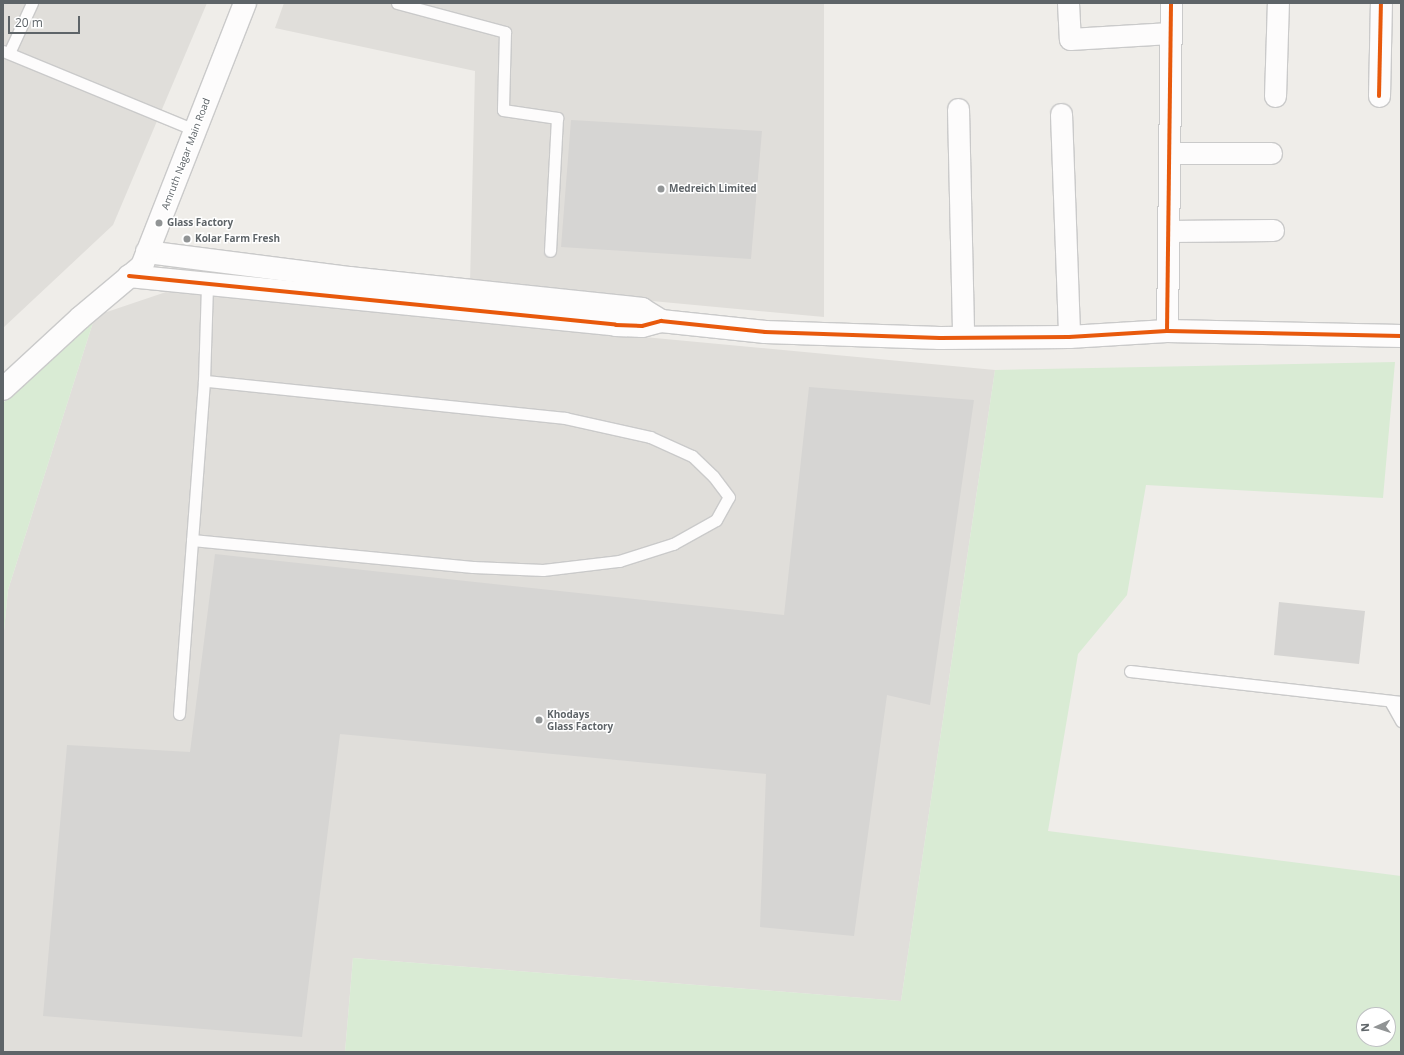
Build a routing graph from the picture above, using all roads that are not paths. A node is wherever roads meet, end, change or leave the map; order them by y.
1 (32, 3) edge
2 (245, 3) edge
3 (398, 3) edge
4 (1068, 3) edge
5 (1170, 3) edge
6 (1278, 3) edge
7 (1381, 3) edge
8 (1170, 32) junction
9 (6, 52) edge
10 (1275, 96) dead end
11 (1379, 96) dead end
12 (958, 109) dead end
13 (1062, 114) dead end
14 (195, 130) junction
15 (1169, 152) junction
16 (1271, 153) dead end
17 (1273, 230) dead end
18 (1168, 231) junction
19 (550, 251) dead end
20 (147, 252) junction
21 (129, 276) junction
22 (207, 284) junction
23 (661, 321) junction
24 (1167, 331) junction
25 (1401, 336) edge
26 (1069, 337) junction
27 (963, 338) junction
28 (204, 381) junction
29 (3, 389) edge
30 (192, 540) junction
31 (1130, 671) dead end
32 (1396, 701) edge
33 (178, 714) dead end
34 (1401, 721) edge

1 - 9 lane
2 - 14 street, Amruth Nagar Main Road
3 - 19 lane
4 - 8 street
5 - 8 street
6 - 10 street
7 - 11 street
8 - 15 street
9 - 14 lane
12 - 27 street
13 - 26 street
14 - 20 street, Amruth Nagar Main Road
15 - 16 street
15 - 18 street
17 - 18 street
18 - 24 street
20 - 21 street, Amruth Nagar Main Road
20 - 23 street
21 - 22 street
21 - 29 street, Amruth Nagar Main Road
22 - 23 street
22 - 28 lane
23 - 27 street
24 - 25 street
24 - 26 street
26 - 27 street
28 - 30 lane
28 - 30 lane
30 - 33 lane
31 - 32 lane
32 - 34 lane

